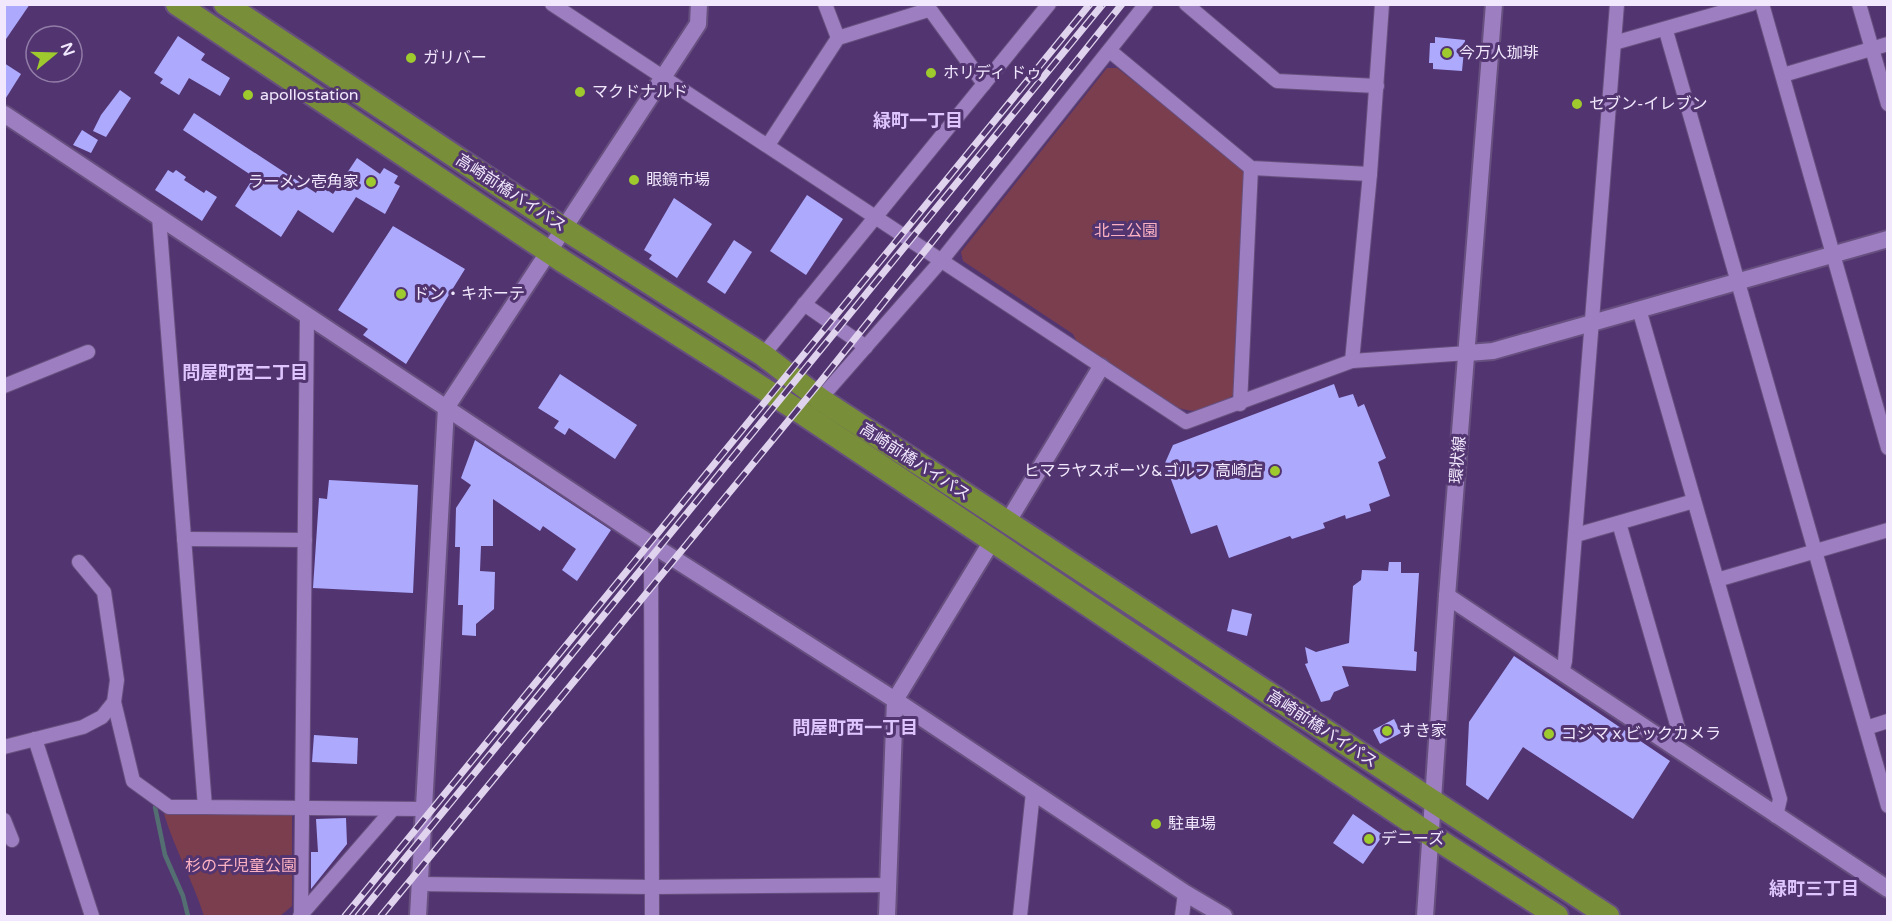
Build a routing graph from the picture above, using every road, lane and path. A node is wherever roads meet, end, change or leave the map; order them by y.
1 (177, 4) edge
2 (225, 4) edge
3 (552, 4) edge
4 (699, 4) edge
5 (825, 4) edge
6 (1031, 4) edge
7 (1049, 4) edge
8 (1146, 4) edge
9 (1186, 4) edge
10 (1383, 4) edge
11 (1494, 4) edge
12 (1617, 4) edge
13 (1751, 4) edge
14 (1762, 4) edge
15 (1859, 4) edge
16 (927, 7) edge
17 (1036, 20) junction
18 (1666, 31) junction
19 (838, 38) junction
20 (1614, 43) junction
21 (1887, 44) edge
22 (1872, 49) junction
23 (1110, 51) junction
24 (1783, 75) junction
25 (662, 78) junction
26 (984, 84) junction
27 (1377, 86) junction
28 (1887, 104) edge
29 (4, 114) edge
30 (768, 145) junction
31 (1251, 168) junction
32 (1370, 174) junction
33 (159, 217) junction
34 (875, 218) junction
35 (563, 228) junction
36 (1887, 239) edge
37 (548, 251) junction
38 (1833, 254) junction
39 (941, 261) junction
40 (1737, 282) junction
41 (804, 304) junction
42 (1639, 309) junction
43 (307, 315) junction
44 (1592, 323) junction
45 (866, 347) junction
46 (88, 352) dead end
47 (1468, 353) junction
48 (763, 355) junction
49 (1352, 361) junction
50 (1101, 368) junction
51 (4, 386) edge
52 (820, 399) junction
53 (1240, 404) junction
54 (446, 408) junction
55 (1887, 448) edge
56 (1694, 501) junction
57 (1007, 523) junction
58 (1619, 524) junction
59 (1887, 530) edge
60 (1576, 535) junction
61 (184, 539) junction
62 (305, 540) junction
63 (992, 541) junction
64 (651, 544) junction
65 (1815, 551) junction
66 (79, 562) dead end
67 (1717, 580) junction
68 (1447, 596) junction
69 (1562, 673) junction
70 (895, 700) junction
71 (114, 702) junction
72 (1887, 721) edge
73 (1866, 728) junction
74 (35, 739) junction
75 (1672, 746) junction
76 (4, 747) edge
77 (1033, 792) junction
78 (1435, 801) junction
79 (1887, 806) edge
80 (205, 807) junction
81 (303, 808) junction
82 (393, 809) junction
83 (424, 809) junction
84 (1776, 816) junction
85 (4, 820) edge
86 (1432, 836) junction
87 (12, 840) dead end
88 (419, 884) junction
89 (888, 885) junction
90 (652, 887) junction
91 (1887, 889) edge
92 (1185, 893) junction
93 (92, 916) edge
94 (301, 916) edge
95 (418, 916) edge
96 (651, 916) edge
97 (887, 916) edge
98 (1020, 916) edge
99 (1182, 916) edge
100 (1224, 916) edge
101 (1425, 916) edge
102 (1557, 916) edge
103 (1608, 916) edge

1 - 37 highway, 高崎前橋バイパス
2 - 35 highway, 高崎前橋バイパス
3 - 25 street
4 - 25 street
5 - 19 street
6 - 17 street
7 - 17 street
8 - 23 street
9 - 27 street
10 - 27 street
11 - 47 street, 環状線
12 - 20 street
13 - 18 street
14 - 24 street
15 - 22 street
16 - 19 street
16 - 26 street
17 - 26 street
18 - 20 street
18 - 40 street
19 - 30 street
20 - 44 street
21 - 22 street
22 - 24 street
22 - 28 street
23 - 31 street
23 - 39 street
24 - 38 street
25 - 30 street
25 - 35 street
26 - 34 street
27 - 32 street
29 - 33 street
30 - 34 street
31 - 32 street
31 - 53 street
32 - 49 street
33 - 43 street
33 - 61 street
34 - 39 street
34 - 41 street
35 - 37 street
35 - 48 highway, 高崎前橋バイパス
36 - 38 street
37 - 54 street
37 - 63 highway, 高崎前橋バイパス
38 - 40 street
38 - 55 street
39 - 45 street
39 - 50 street
40 - 42 street
40 - 65 street
41 - 45 street
41 - 48 street
42 - 44 street
42 - 56 street
43 - 54 street
43 - 62 street
44 - 47 street
44 - 60 street
45 - 52 street
46 - 51 street
47 - 49 street
47 - 68 street, 環状線
48 - 52 highway, 高崎前橋バイパス
49 - 53 street
50 - 53 street
50 - 57 street
52 - 57 highway, 高崎前橋バイパス
54 - 64 street
54 - 83 street
56 - 58 street
56 - 67 street
57 - 78 highway, 高崎前橋バイパス
58 - 60 street
58 - 75 street
59 - 65 street
60 - 69 street
61 - 62 street
61 - 80 street
62 - 81 street
63 - 70 street
63 - 86 highway, 高崎前橋バイパス
64 - 70 street
64 - 90 street
65 - 67 street
65 - 73 street
66 - 71 street
67 - 84 street
68 - 69 street
68 - 78 street, 環状線
69 - 75 street
70 - 77 street
70 - 89 street
71 - 74 street
71 - 80 street
72 - 73 street
73 - 79 street
74 - 76 street
74 - 93 street
75 - 84 street
77 - 92 street
77 - 98 street
78 - 86 street, 環状線
78 - 103 highway, 高崎前橋バイパス
80 - 81 street
81 - 82 street
81 - 94 street
82 - 83 street
82 - 94 street
83 - 88 street
84 - 91 street
85 - 87 street
86 - 101 street, 環状線
86 - 102 highway, 高崎前橋バイパス
88 - 90 street
88 - 95 street
89 - 90 street
89 - 97 street
90 - 96 street
92 - 99 street
92 - 100 street

